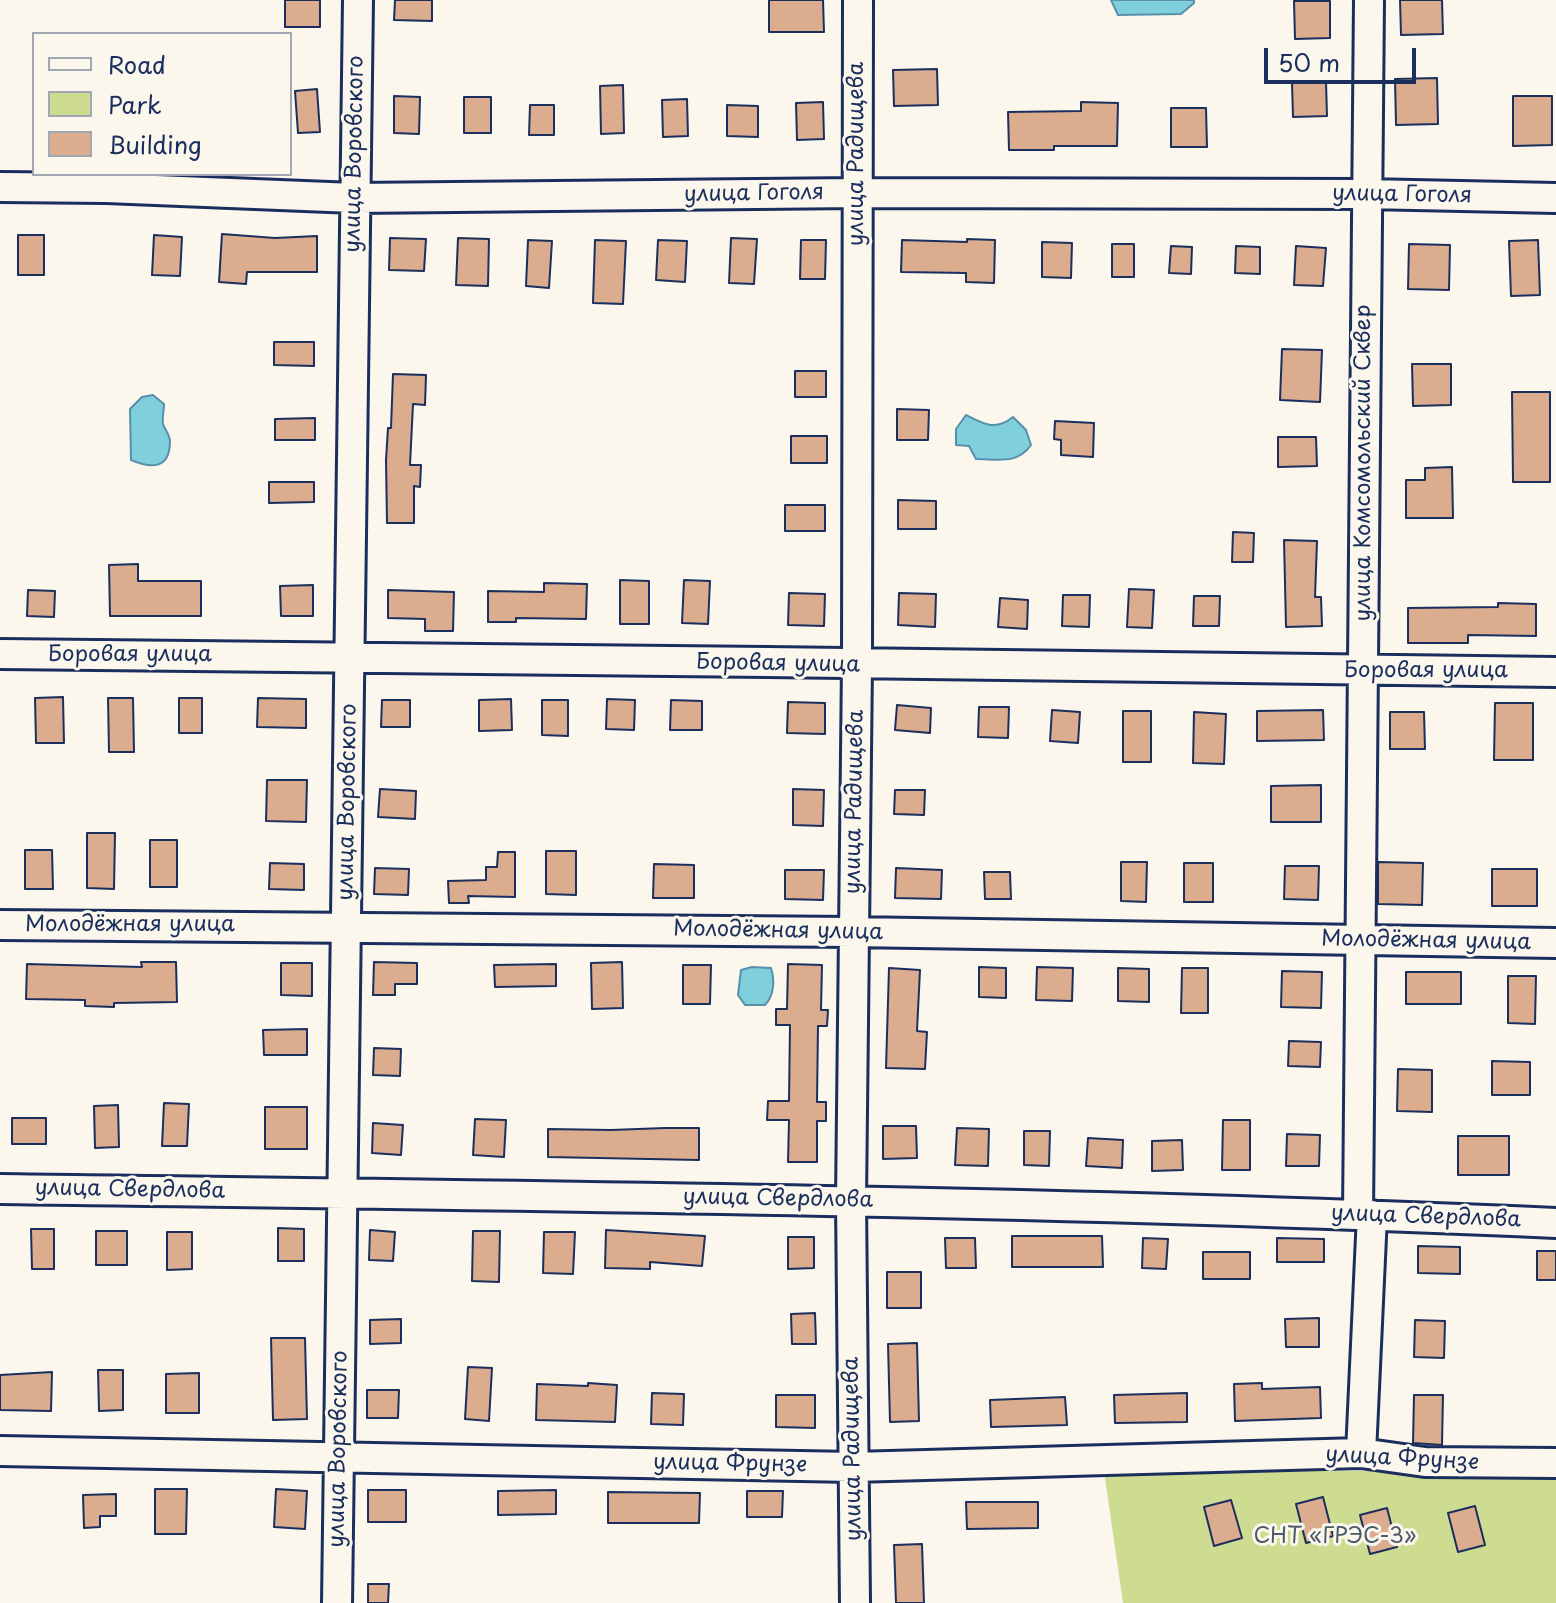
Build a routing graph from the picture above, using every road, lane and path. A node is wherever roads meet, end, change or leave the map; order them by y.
1 (358, 0) edge
2 (858, 0) edge
3 (1369, 0) edge
4 (0, 187) edge
5 (857, 193) junction
6 (1366, 194) junction
7 (354, 198) junction
8 (1556, 198) edge
9 (0, 654) edge
10 (350, 656) junction
11 (857, 665) junction
12 (1363, 670) junction
13 (1556, 672) edge
14 (0, 925) edge
15 (346, 926) junction
16 (852, 932) junction
17 (1361, 940) junction
18 (1556, 943) edge
19 (0, 1189) edge
20 (343, 1193) junction
21 (851, 1200) junction
22 (1365, 1214) junction
23 (1556, 1223) edge
24 (0, 1451) edge
25 (1361, 1453) junction
26 (339, 1457) junction
27 (1556, 1463) edge
28 (853, 1467) junction
29 (337, 1603) edge
30 (855, 1603) edge

1 - 7 street, улица Воровского
2 - 5 street, улица Радищева
3 - 6 street, улица Комсомольский Сквер
4 - 7 street, улица Гоголя
5 - 6 street, улица Гоголя
5 - 7 street, улица Гоголя
5 - 11 street, улица Радищева
6 - 8 street, улица Гоголя
6 - 12 street, улица Комсомольский Сквер
7 - 10 street, улица Воровского
9 - 10 street, Боровая улица
10 - 11 street, Боровая улица
10 - 15 street, улица Воровского
11 - 12 street, Боровая улица
11 - 16 street, улица Радищева
12 - 13 street, Боровая улица
12 - 17 street, улица Комсомольский Сквер
14 - 15 street, Молодёжная улица
15 - 16 street, Молодёжная улица
15 - 20 street, улица Воровского
16 - 17 street, Молодёжная улица
16 - 21 street, улица Радищева
17 - 18 street, Молодёжная улица
17 - 22 street, улица Комсомольский Сквер
19 - 20 street, улица Свердлова
20 - 21 street, улица Свердлова
20 - 26 street, улица Воровского
21 - 22 street, улица Свердлова
21 - 28 street, улица Радищева
22 - 23 street, улица Свердлова
22 - 25 street, улица Комсомольский Сквер
24 - 26 street, улица Фрунзе
25 - 27 street, улица Фрунзе
25 - 28 street, улица Фрунзе
26 - 28 street, улица Фрунзе
26 - 29 street, улица Воровского
28 - 30 street, улица Радищева

